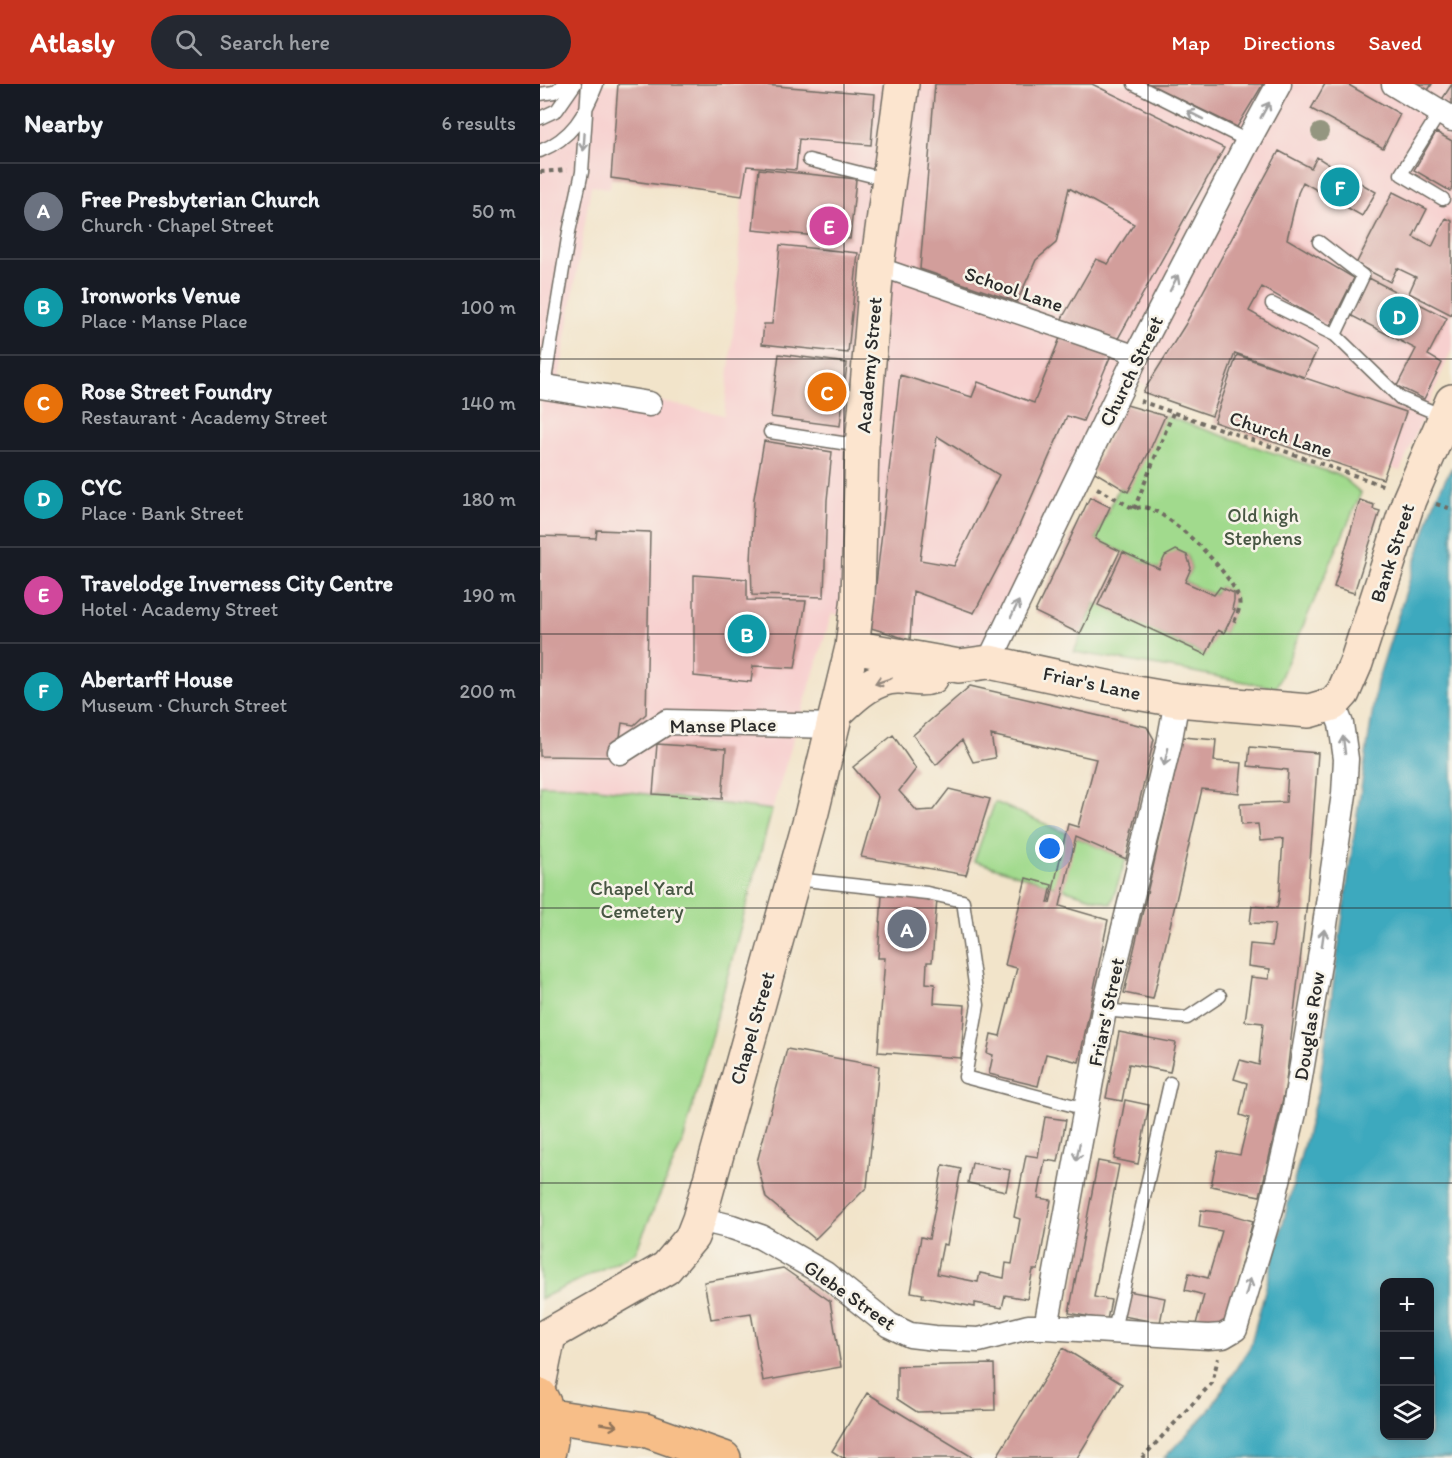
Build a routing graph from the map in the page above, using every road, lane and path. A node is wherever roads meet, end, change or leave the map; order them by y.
1 (564, 84) edge
2 (575, 84) edge
3 (588, 84) edge
4 (597, 84) edge
5 (902, 84) edge
6 (1134, 84) edge
7 (1279, 84) edge
8 (1394, 84) edge
9 (540, 94) edge
10 (588, 108) junction
11 (1446, 116) edge
12 (540, 118) edge
13 (1248, 141) junction
14 (540, 151) edge
15 (809, 160) dead end
16 (570, 170) dead end
17 (540, 172) edge
18 (889, 180) junction
19 (1443, 199) dead end
20 (1319, 242) dead end
21 (877, 266) junction
22 (1272, 304) dead end
23 (1335, 335) junction
24 (1137, 355) junction
25 (542, 386) edge
26 (1119, 394) junction
27 (649, 404) dead end
28 (1448, 408) edge
29 (1173, 412) junction
30 (770, 432) dead end
31 (862, 446) junction
32 (1097, 488) dead end
33 (1426, 489) junction
34 (1134, 509) junction
35 (1452, 510) edge
36 (1234, 622) dead end
37 (852, 647) junction
38 (974, 664) junction
39 (1177, 700) junction
40 (1333, 704) junction
41 (836, 719) junction
42 (620, 752) dead end
43 (793, 878) junction
44 (1220, 996) dead end
45 (1104, 1010) junction
46 (1170, 1083) dead end
47 (1086, 1109) junction
48 (699, 1219) junction
49 (1046, 1327) junction
50 (1114, 1330) junction
51 (1223, 1336) junction
52 (544, 1338) edge
53 (540, 1380) edge
54 (545, 1405) edge
55 (547, 1458) edge
56 (724, 1458) edge
57 (1142, 1458) edge

1 - 9 lane
2 - 12 lane
3 - 10 lane
4 - 10 lane
5 - 18 main road, Academy Street
13 -> 6 lane
13 -> 7 street, Church Street
8 - 11 street
10 - 14 lane
10 -> 25 lane
11 - 19 lane
24 -> 13 street, Church Street
15 - 18 lane
16 - 17 path
18 - 21 main road, Academy Street
20 - 23 lane
21 - 24 street, School Lane
21 - 31 main road, Academy Street
22 - 23 lane
23 - 28 lane
24 - 26 street, Church Street
25 - 27 street
26 - 29 path, Church Lane
38 -> 26 street, Church Street
28 - 33 main road, Bank Street
29 - 33 path, Church Lane
29 - 34 path
30 - 31 lane
31 - 37 main road, Academy Street
32 - 34 path
33 - 35 path
33 - 40 main road, Bank Street
34 - 36 path
37 - 38 main road, Friar's Lane
37 - 41 main road, Chapel Street
38 - 39 main road, Friar's Lane
38 -> 41 main road
39 - 40 main road, Friar's Lane
39 -> 45 street, Friars' Street
51 -> 40 street, Douglas Row
41 - 42 street, Manse Place
41 - 43 main road, Chapel Street
43 - 47 lane
43 - 48 main road, Chapel Street
44 - 45 lane
45 - 47 street, Friars' Street
46 - 50 lane
47 -> 49 street, Friars' Street
48 - 49 street, Glebe Street
48 - 52 main road, Chapel Street
49 - 50 street, Glebe Street
50 - 51 street, Glebe Street
51 - 57 path
52 - 53 main road, Chapel Street
54 - 55 highway
54 -> 56 highway

